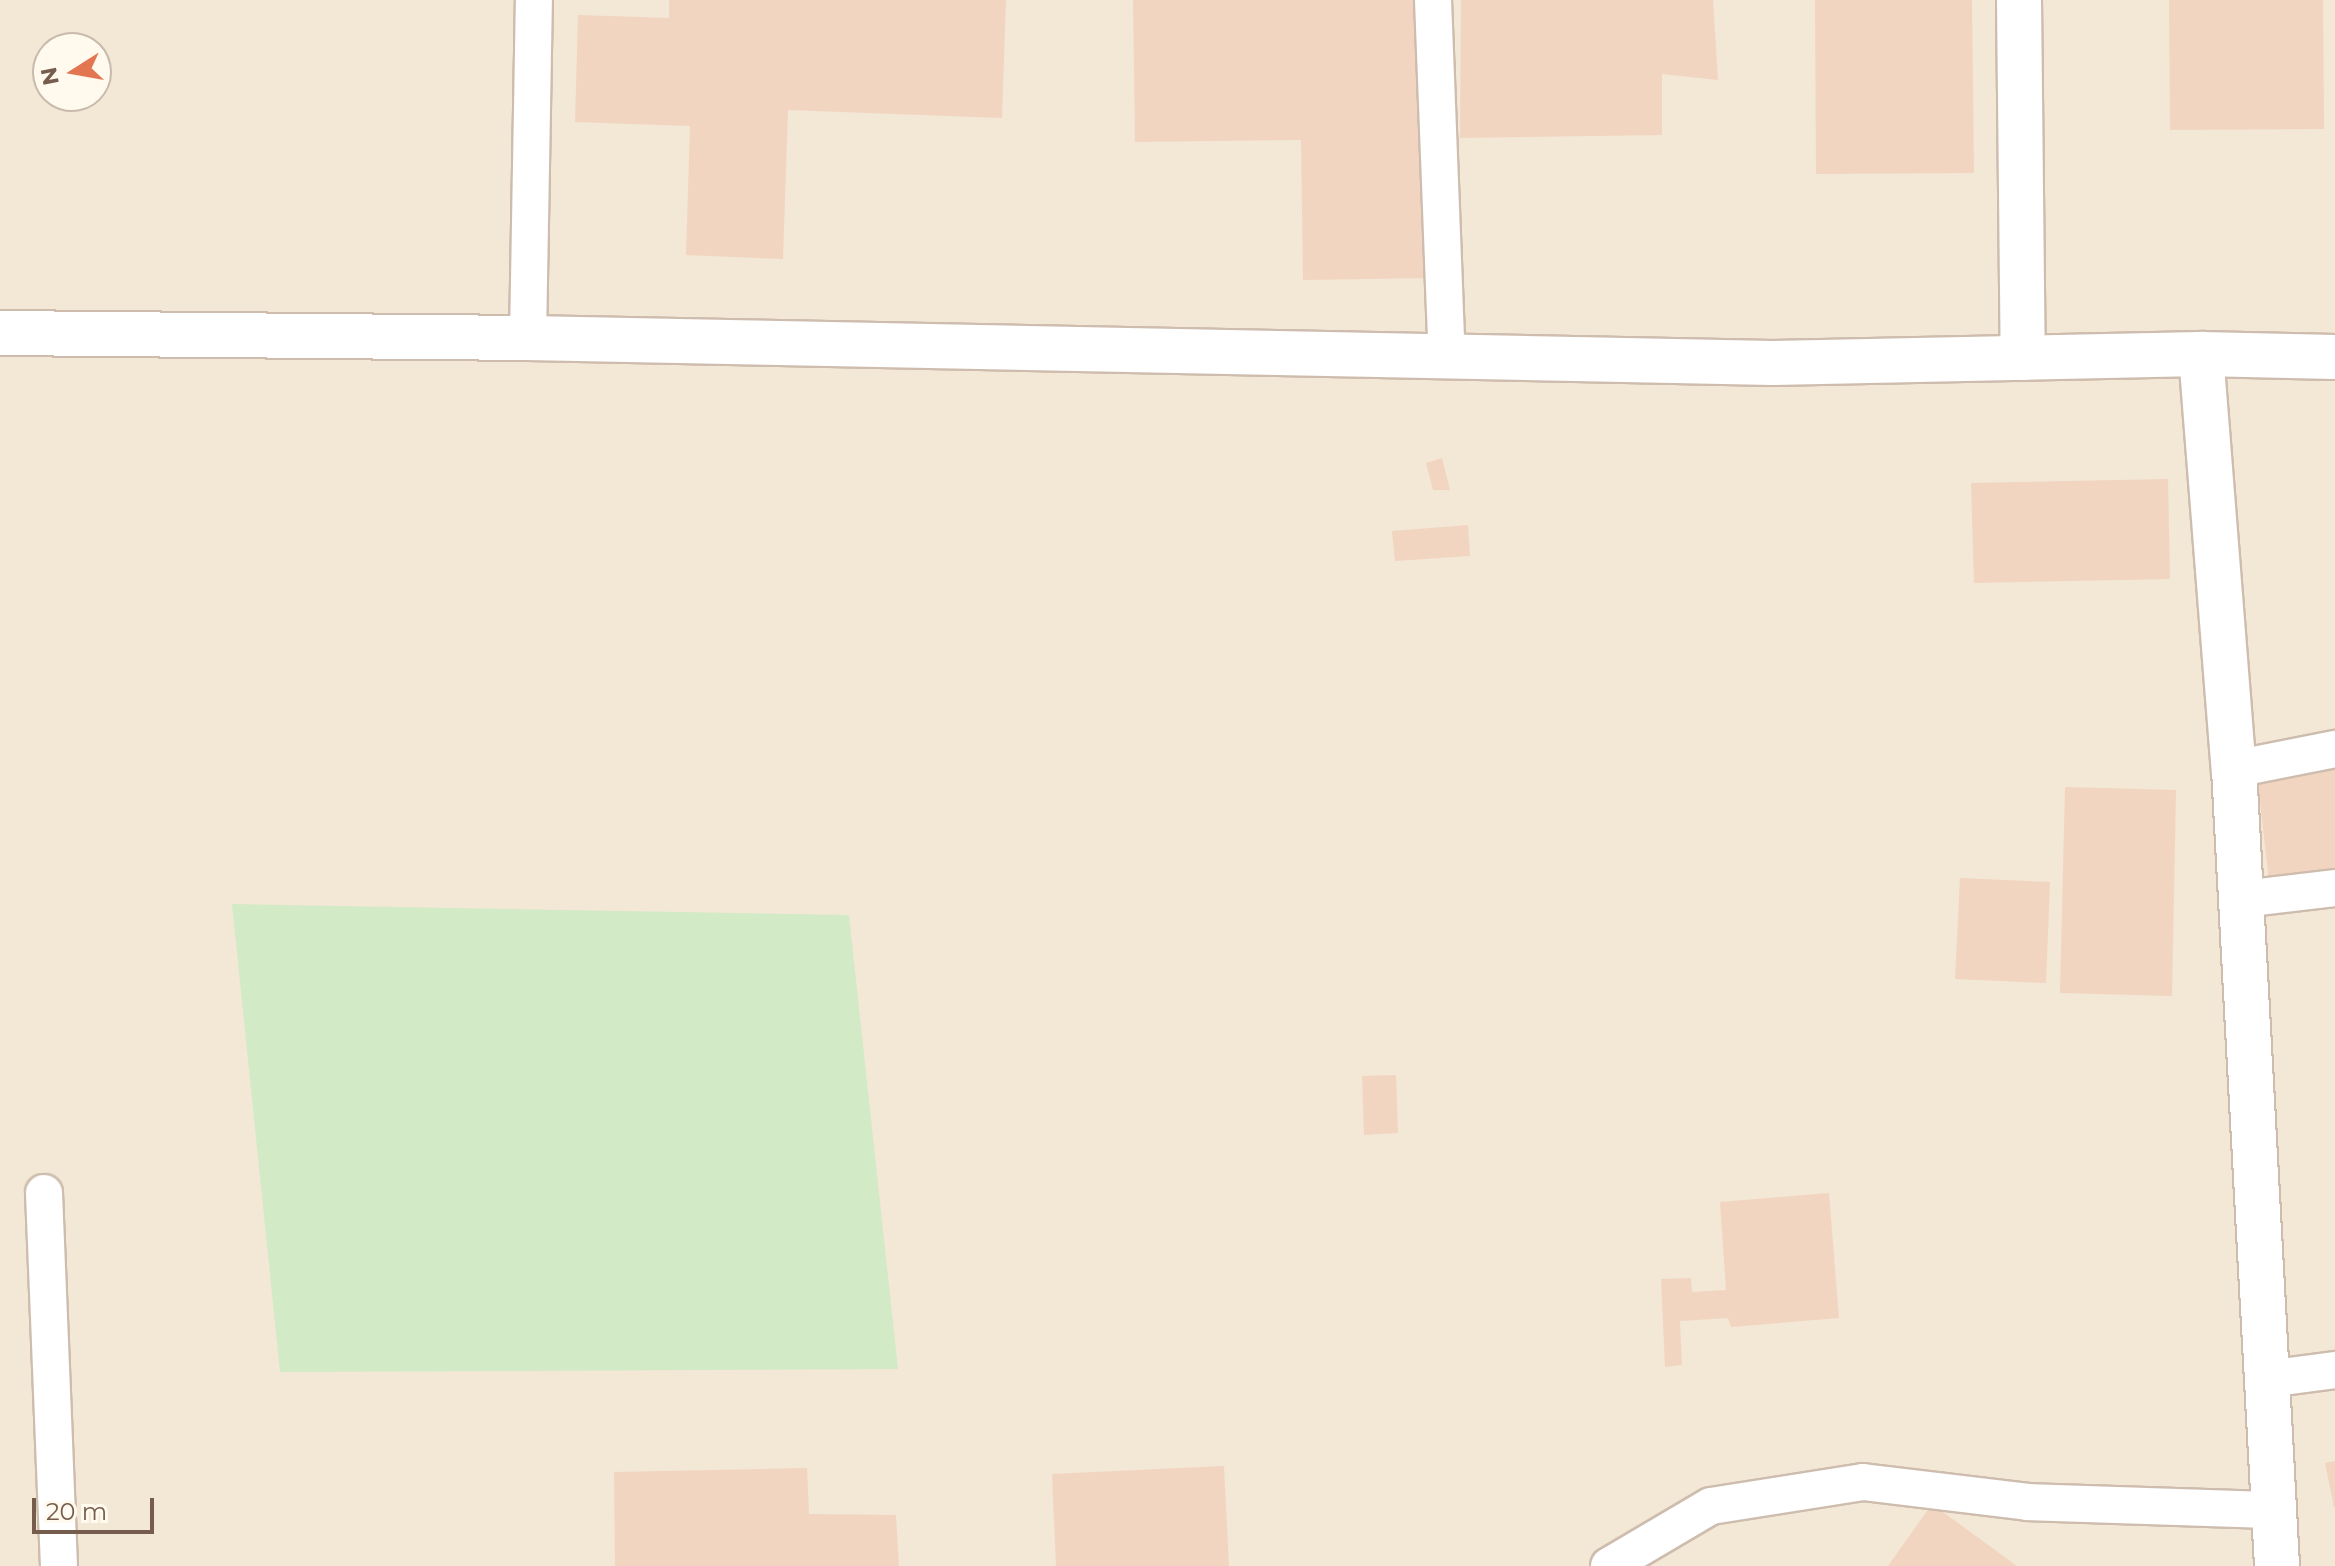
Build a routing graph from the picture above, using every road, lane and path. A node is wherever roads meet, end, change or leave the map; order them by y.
1 (534, 0) edge
2 (1433, 0) edge
3 (2019, 0) edge
4 (0, 333) edge
5 (528, 338) junction
6 (2201, 354) junction
7 (1447, 357) junction
8 (2335, 357) edge
9 (2023, 358) junction
10 (2335, 749) edge
11 (2234, 769) junction
12 (2335, 888) edge
13 (2242, 899) junction
14 (44, 1193) dead end
15 (2335, 1370) edge
16 (2267, 1379) junction
17 (2273, 1510) junction
18 (59, 1566) edge
19 (1609, 1566) edge
20 (2277, 1566) edge

1 - 5 street
2 - 7 street
3 - 9 street
4 - 5 street
5 - 7 street
6 - 8 street
6 - 9 street
6 - 11 street
7 - 9 street
10 - 11 street
11 - 13 street
12 - 13 street
13 - 16 street
14 - 18 street
15 - 16 street
16 - 17 street
17 - 19 street
17 - 20 street

